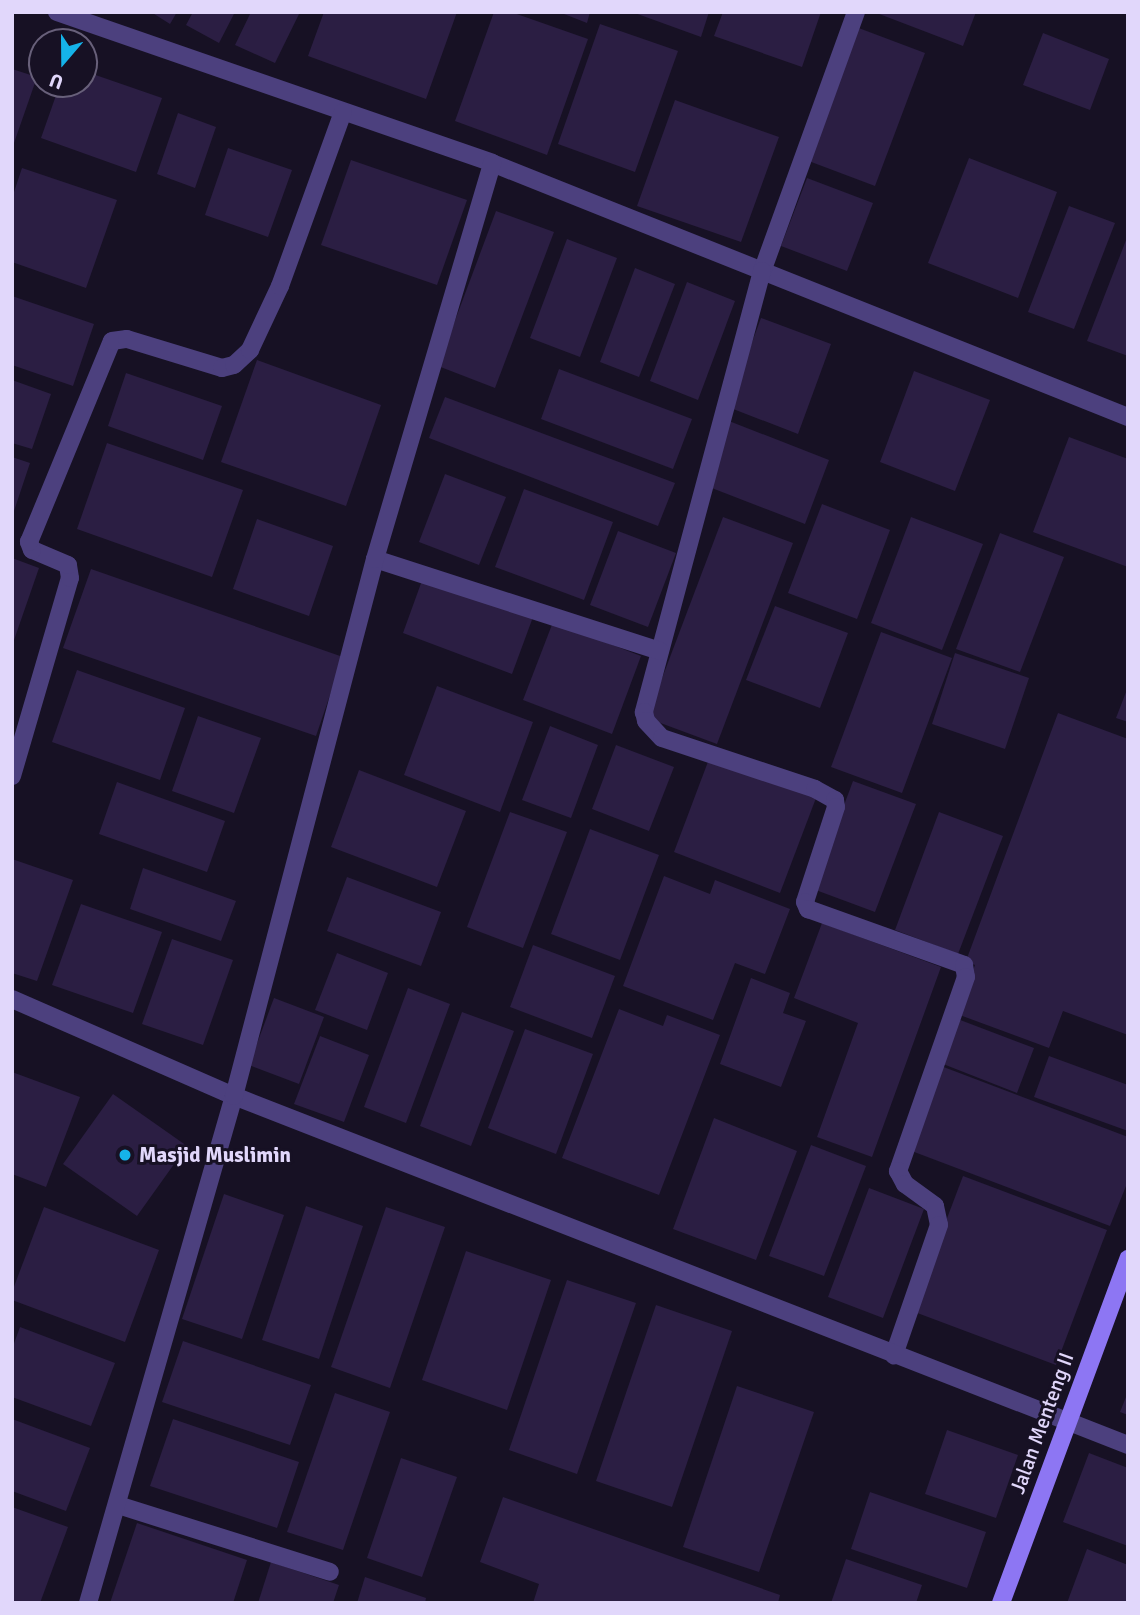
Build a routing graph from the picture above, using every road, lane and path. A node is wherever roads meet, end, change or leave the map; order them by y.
1 (57, 12) edge
2 (856, 12) edge
3 (343, 112) junction
4 (492, 163) junction
5 (762, 271) junction
6 (1128, 417) edge
7 (375, 559) junction
8 (660, 651) junction
9 (12, 776) edge
10 (12, 999) edge
11 (234, 1097) junction
12 (1128, 1259) edge
13 (894, 1355) junction
14 (1066, 1420) junction
15 (1128, 1444) edge
16 (118, 1506) junction
17 (330, 1572) dead end
18 (88, 1603) edge
19 (1001, 1603) edge

1 - 3 street
2 - 5 street
3 - 4 street
3 - 9 street
4 - 5 street
4 - 7 street
5 - 6 street
5 - 8 street
7 - 8 street
7 - 11 street
8 - 13 street
10 - 11 street
11 - 13 street
11 - 16 street
12 - 14 street, Jalan Menteng II
13 - 14 street
14 - 15 street
14 - 19 street, Jalan Menteng II
16 - 17 street
16 - 18 street

